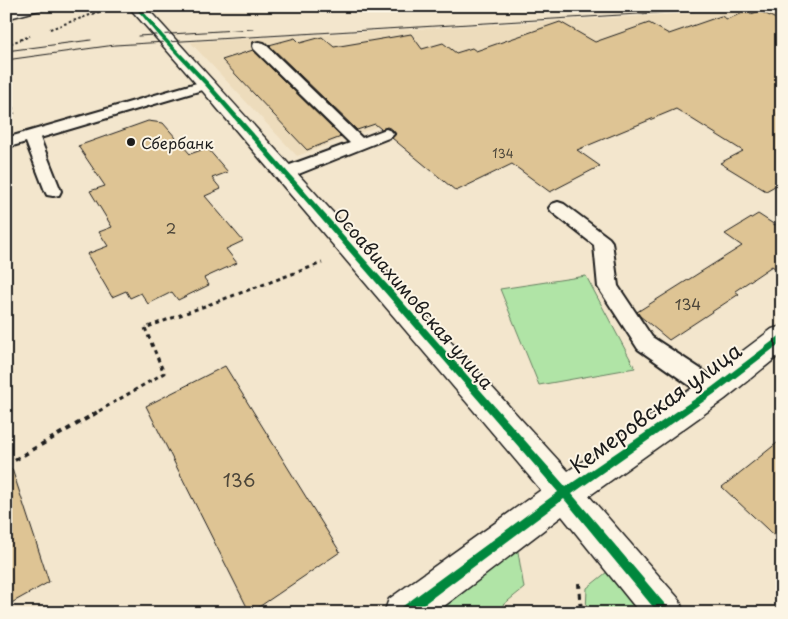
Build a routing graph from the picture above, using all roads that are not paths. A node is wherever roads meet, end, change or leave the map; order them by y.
1 (37, 6) edge
2 (136, 6) edge
3 (8, 11) edge
4 (260, 46) dead end
5 (207, 84) junction
6 (386, 134) dead end
7 (26, 137) junction
8 (6, 143) edge
9 (360, 144) junction
10 (285, 173) junction
11 (53, 191) dead end
12 (558, 208) dead end
13 (782, 336) edge
14 (714, 390) junction
15 (565, 493) junction
16 (404, 613) edge
17 (665, 613) edge

1 - 3 street
2 - 5 street, Осоавиахимовская улица
4 - 9 lane
5 - 7 lane
5 - 10 street, Осоавиахимовская улица
6 - 9 lane
7 - 8 lane
7 - 11 lane
9 - 10 lane
10 - 15 street, Осоавиахимовская улица
12 - 14 lane
13 - 14 street, Кемеровская улица
14 - 15 street, Кемеровская улица
15 - 16 street, Кемеровская улица
15 - 17 street, Осоавиахимовская улица

